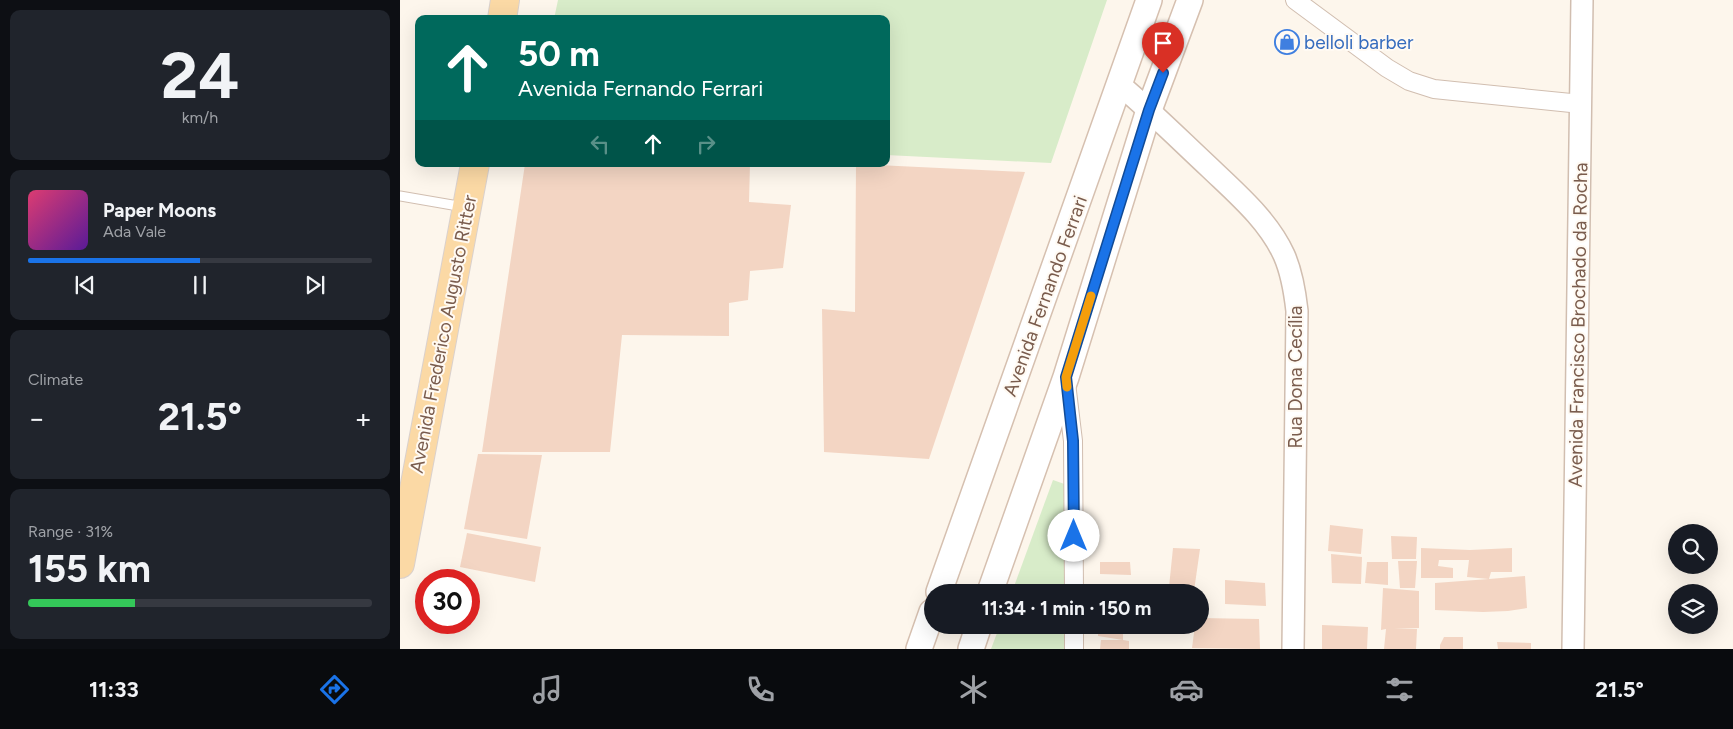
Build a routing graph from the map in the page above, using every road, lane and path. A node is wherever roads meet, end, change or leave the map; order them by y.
1 (505, 0) edge
2 (1149, 0) edge
3 (1190, 0) edge
4 (1295, 0) edge
5 (1582, 0) edge
6 (503, 15) edge
7 (1120, 85) junction
8 (1581, 104) junction
9 (1149, 110) junction
10 (474, 167) edge
11 (400, 196) edge
12 (467, 208) junction
13 (1066, 377) junction
14 (400, 564) edge
15 (942, 584) edge
16 (993, 584) edge
17 (1074, 584) edge
18 (924, 634) edge
19 (976, 634) edge
20 (1074, 634) edge
21 (919, 649) edge
22 (970, 649) edge
23 (1074, 649) edge
24 (1292, 649) edge
25 (1573, 649) edge

1 - 6 main road
2 - 7 main road, Avenida Fernando Ferrari
3 - 9 main road, Avenida Fernando Ferrari
4 - 8 street
5 - 8 street, Avenida Francisco Brochado da Rocha
7 - 9 street, Rua Dona Cecília
7 - 15 main road, Avenida Fernando Ferrari
8 - 25 street, Avenida Francisco Brochado da Rocha
9 - 13 main road, Avenida Fernando Ferrari
9 - 24 street, Rua Dona Cecília
10 - 12 main road, Avenida Frederico Augusto Ritter
11 - 12 lane
12 - 14 main road, Avenida Frederico Augusto Ritter
13 - 16 main road, Avenida Fernando Ferrari
13 - 17 street
18 - 21 main road
19 - 22 main road
20 - 23 street

